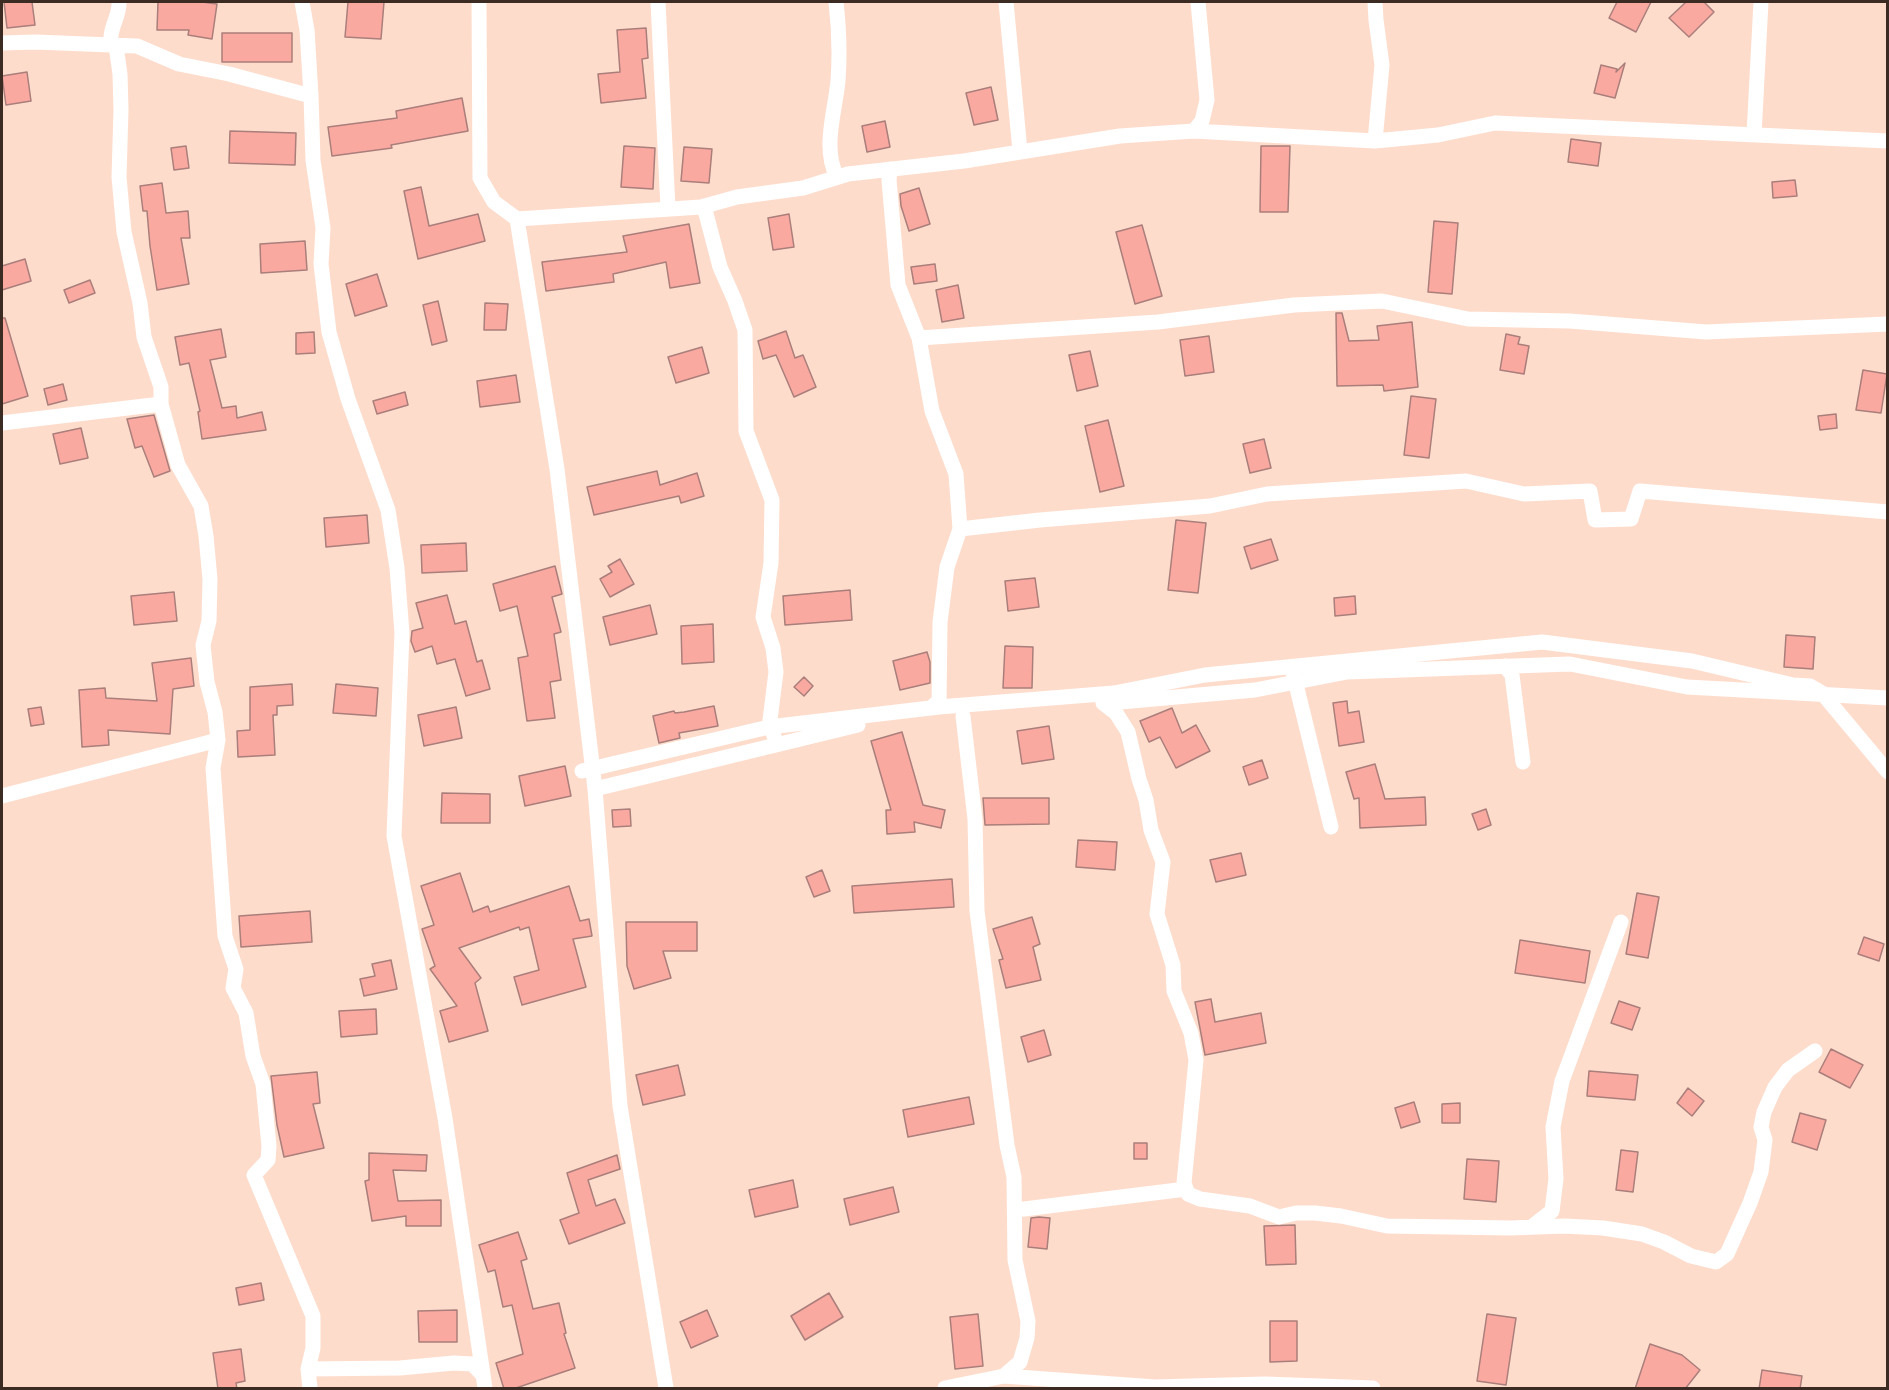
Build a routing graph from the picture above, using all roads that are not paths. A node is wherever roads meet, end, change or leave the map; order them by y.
1 (119, 2) edge
2 (302, 2) edge
3 (479, 2) edge
4 (658, 2) edge
5 (836, 2) edge
6 (1006, 2) edge
7 (1198, 2) edge
8 (1376, 2) edge
9 (1761, 2) edge
10 (2, 43) edge
11 (116, 46) junction
12 (311, 96) junction
13 (1194, 131) junction
14 (1754, 135) junction
15 (1375, 141) junction
16 (1887, 141) edge
17 (1020, 151) junction
18 (890, 169) junction
19 (837, 177) junction
20 (704, 206) junction
21 (668, 208) junction
22 (517, 219) junction
23 (1887, 324) edge
24 (919, 338) junction
25 (161, 404) junction
26 (2, 423) edge
27 (1887, 512) edge
28 (960, 529) junction
29 (1292, 666) junction
30 (1505, 666) junction
31 (1887, 698) edge
32 (1103, 703) junction
33 (932, 708) junction
34 (963, 716) junction
35 (218, 741) junction
36 (776, 745) junction
37 (1522, 762) dead end
38 (582, 771) dead end
39 (1887, 771) edge
40 (595, 789) junction
41 (2, 796) edge
42 (1331, 826) dead end
43 (1621, 922) dead end
44 (1815, 1051) dead end
45 (1186, 1189) junction
46 (1016, 1209) junction
47 (1533, 1226) junction
48 (308, 1369) junction
49 (1004, 1376) junction
50 (484, 1382) edge
51 (310, 1389) edge
52 (666, 1389) edge
53 (945, 1389) edge
54 (1373, 1389) edge

1 - 11 street
2 - 12 street
3 - 22 street
4 - 21 street
5 - 19 street
6 - 17 street
7 - 13 street
8 - 15 street
9 - 14 street
10 - 11 street
11 - 12 street
11 - 25 street
12 - 50 street
13 - 15 street
13 - 17 street
14 - 15 street
14 - 16 street
17 - 18 street
18 - 19 street
18 - 24 street
19 - 20 street
20 - 21 street
20 - 36 street
21 - 22 street
22 - 40 street
23 - 24 street
24 - 28 street
25 - 26 street
25 - 35 street
27 - 28 street
28 - 33 street
29 - 33 street
29 - 39 street
29 - 42 street
30 - 31 street
30 - 32 street
30 - 37 street
32 - 34 street
32 - 45 street
33 - 34 street
33 - 36 street
33 - 38 street
34 - 46 street
35 - 41 street
35 - 48 street
36 - 40 street
40 - 52 street
43 - 47 street
44 - 47 street
45 - 46 street
45 - 47 street
46 - 49 street
48 - 50 street
48 - 51 street
49 - 53 street
49 - 54 street

